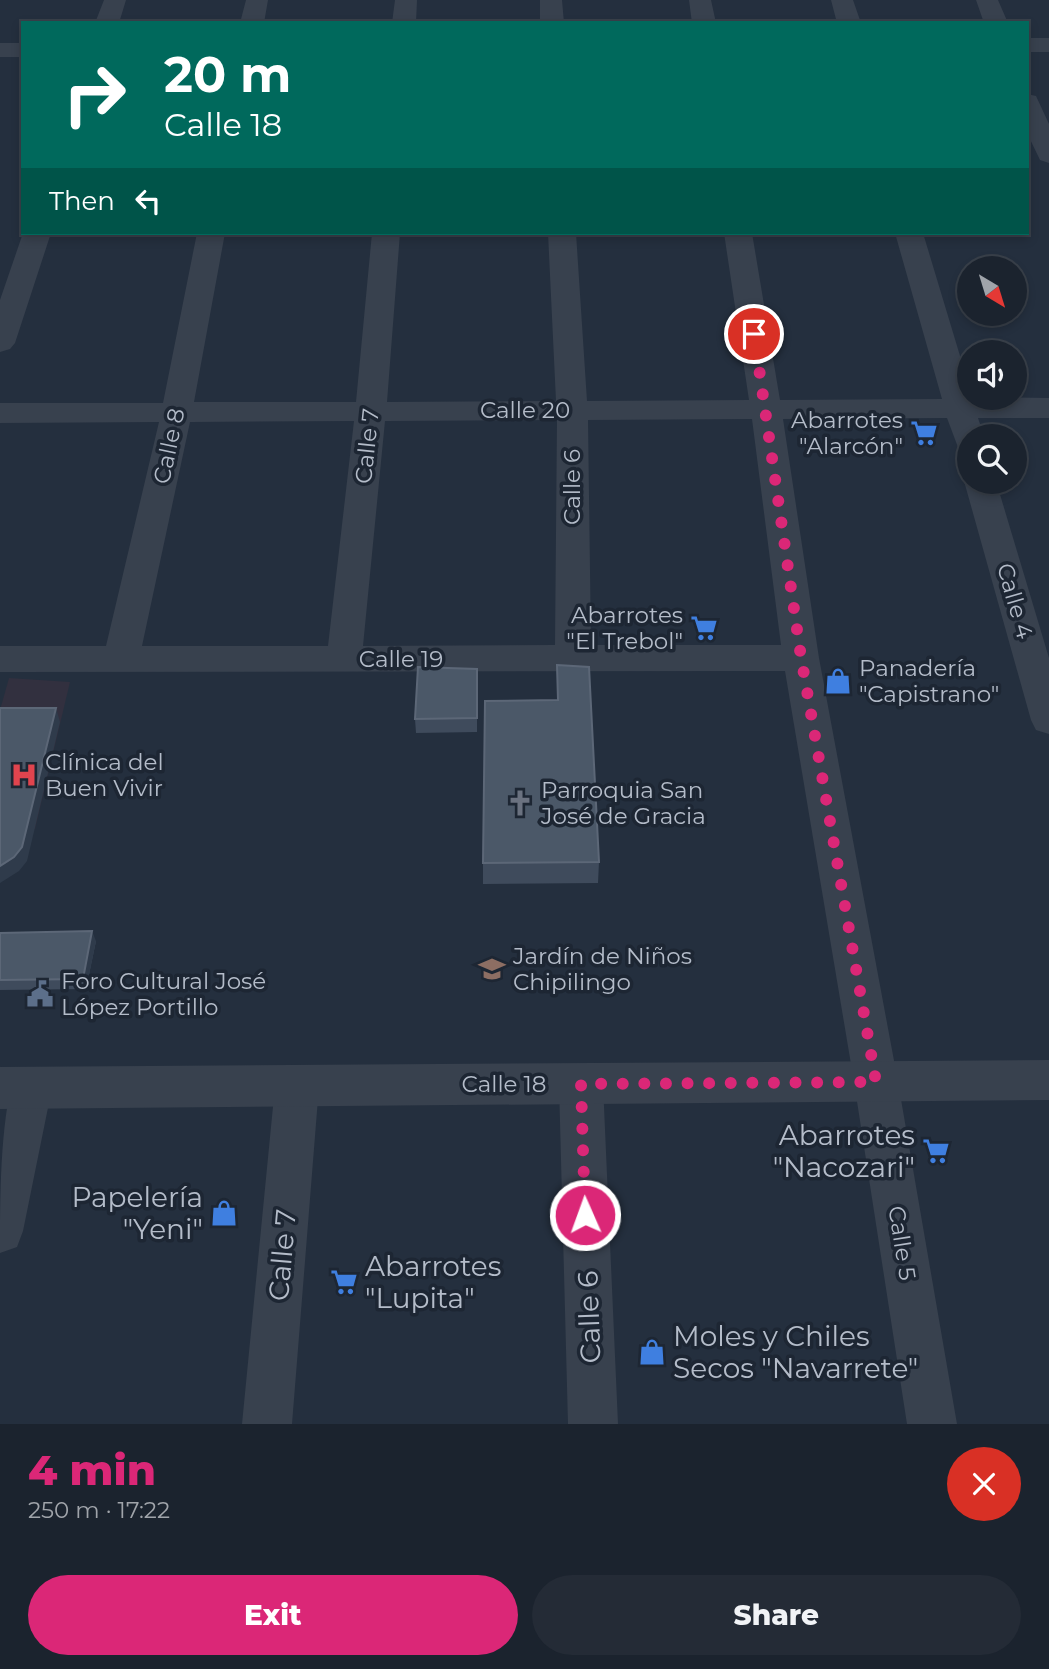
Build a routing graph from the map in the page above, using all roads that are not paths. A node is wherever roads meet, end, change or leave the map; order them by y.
1 (114, 0) edge
2 (257, 0) edge
3 (406, 0) edge
4 (551, 0) edge
5 (700, 0) edge
6 (842, 0) edge
7 (987, 0) edge
8 (108, 21) edge
9 (252, 21) edge
10 (404, 21) edge
11 (552, 21) edge
12 (704, 21) edge
13 (848, 21) edge
14 (995, 21) edge
15 (1029, 45) edge
16 (1049, 45) edge
17 (0, 50) edge
18 (21, 50) edge
19 (1029, 106) edge
20 (1049, 155) edge
21 (36, 235) edge
22 (211, 235) edge
23 (386, 235) edge
24 (562, 235) edge
25 (738, 235) edge
26 (910, 235) edge
27 (0, 343) edge
28 (957, 399) edge
29 (1027, 408) edge
30 (1049, 408) edge
31 (766, 409) junction
32 (957, 409) edge
33 (572, 410) junction
34 (371, 411) junction
35 (177, 412) junction
36 (0, 413) edge
37 (985, 494) edge
38 (801, 657) junction
39 (573, 658) junction
40 (0, 659) edge
41 (121, 659) junction
42 (344, 659) junction
43 (1049, 720) edge
44 (1049, 1080) edge
45 (876, 1082) junction
46 (581, 1084) junction
47 (298, 1086) junction
48 (15, 1088) edge
49 (0, 1231) edge
50 (267, 1424) edge
51 (593, 1424) edge
52 (932, 1424) edge

1 - 8 street
2 - 9 street
3 - 10 street
4 - 11 street
5 - 12 street
6 - 13 street
7 - 14 street
15 - 16 street
17 - 18 street
19 - 20 street
21 - 27 street
22 - 35 street, Calle 8
23 - 34 street, Calle 7
24 - 33 street, Calle 6
25 - 31 street, Calle 5
26 - 28 street
29 - 30 street, Calle 20
31 - 32 street, Calle 20
31 - 33 street, Calle 20
31 - 38 street, Calle 5
33 - 34 street, Calle 20
33 - 39 street, Calle 6
34 - 35 street, Calle 20
34 - 42 street, Calle 7
35 - 36 street, Calle 20
35 - 41 street, Calle 8
37 - 43 street, Calle 4
38 - 39 street, Calle 19
38 - 45 street, Calle 5
39 - 42 street, Calle 19
40 - 41 street, Calle 19
41 - 42 street, Calle 19
44 - 45 street, Calle 18
45 - 46 street, Calle 18
45 - 52 street, Calle 5
46 - 47 street, Calle 18
46 - 51 street, Calle 6
47 - 48 street, Calle 18
47 - 50 street, Calle 7
48 - 49 street

